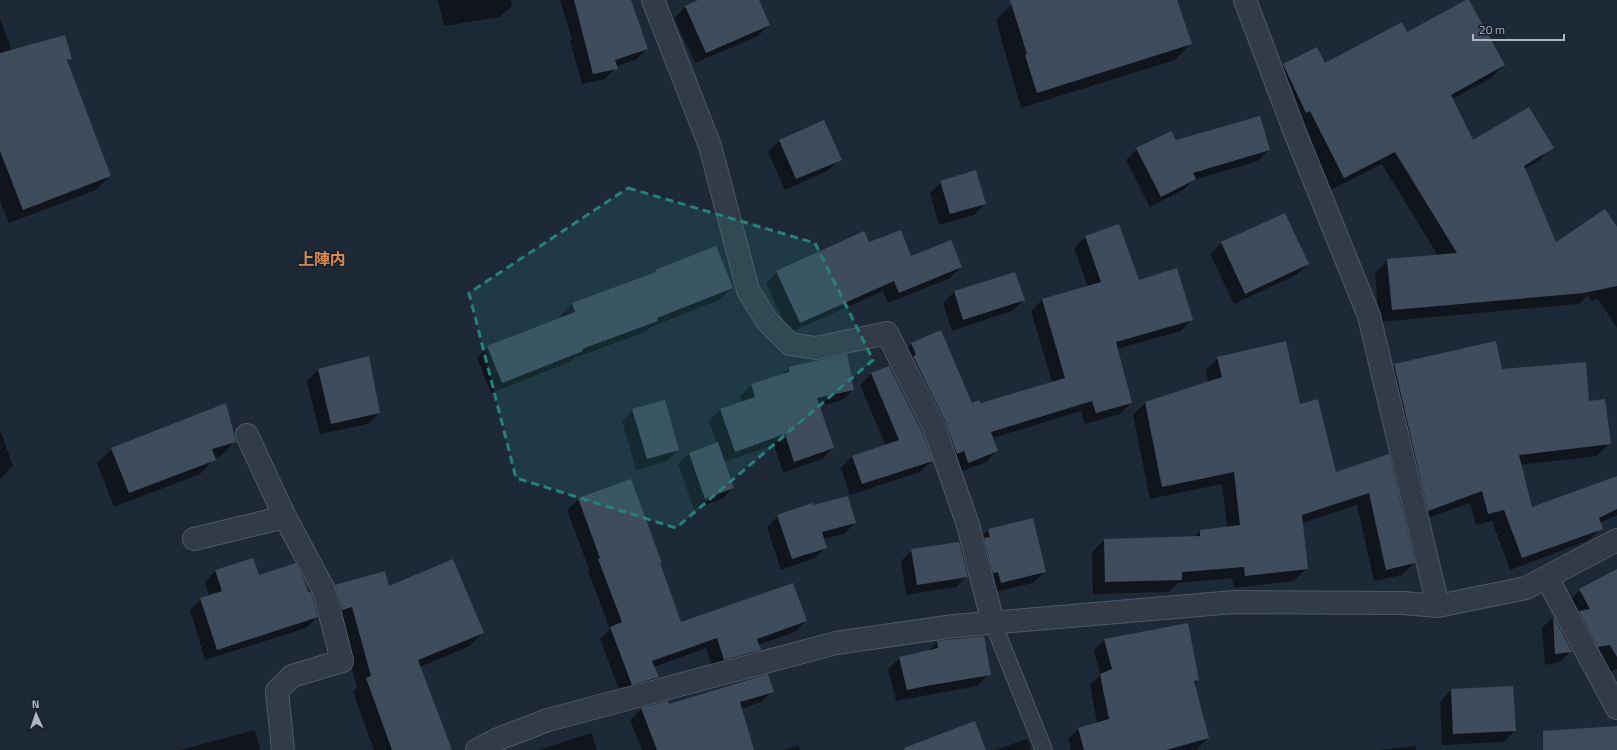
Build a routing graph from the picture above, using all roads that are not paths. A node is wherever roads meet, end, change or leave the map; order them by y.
1 (653, 0) edge
2 (1245, 0) edge
3 (247, 435) dead end
4 (285, 517) junction
5 (194, 540) dead end
6 (1617, 540) edge
7 (1547, 578) junction
8 (1438, 606) junction
9 (993, 623) junction
10 (1617, 708) edge
11 (283, 750) edge
12 (477, 750) edge
13 (1044, 750) edge

1 - 9 street
2 - 8 street
3 - 4 street
4 - 5 street
4 - 11 street
6 - 7 street
7 - 8 street
7 - 10 street
8 - 9 street
9 - 12 street
9 - 13 lane

